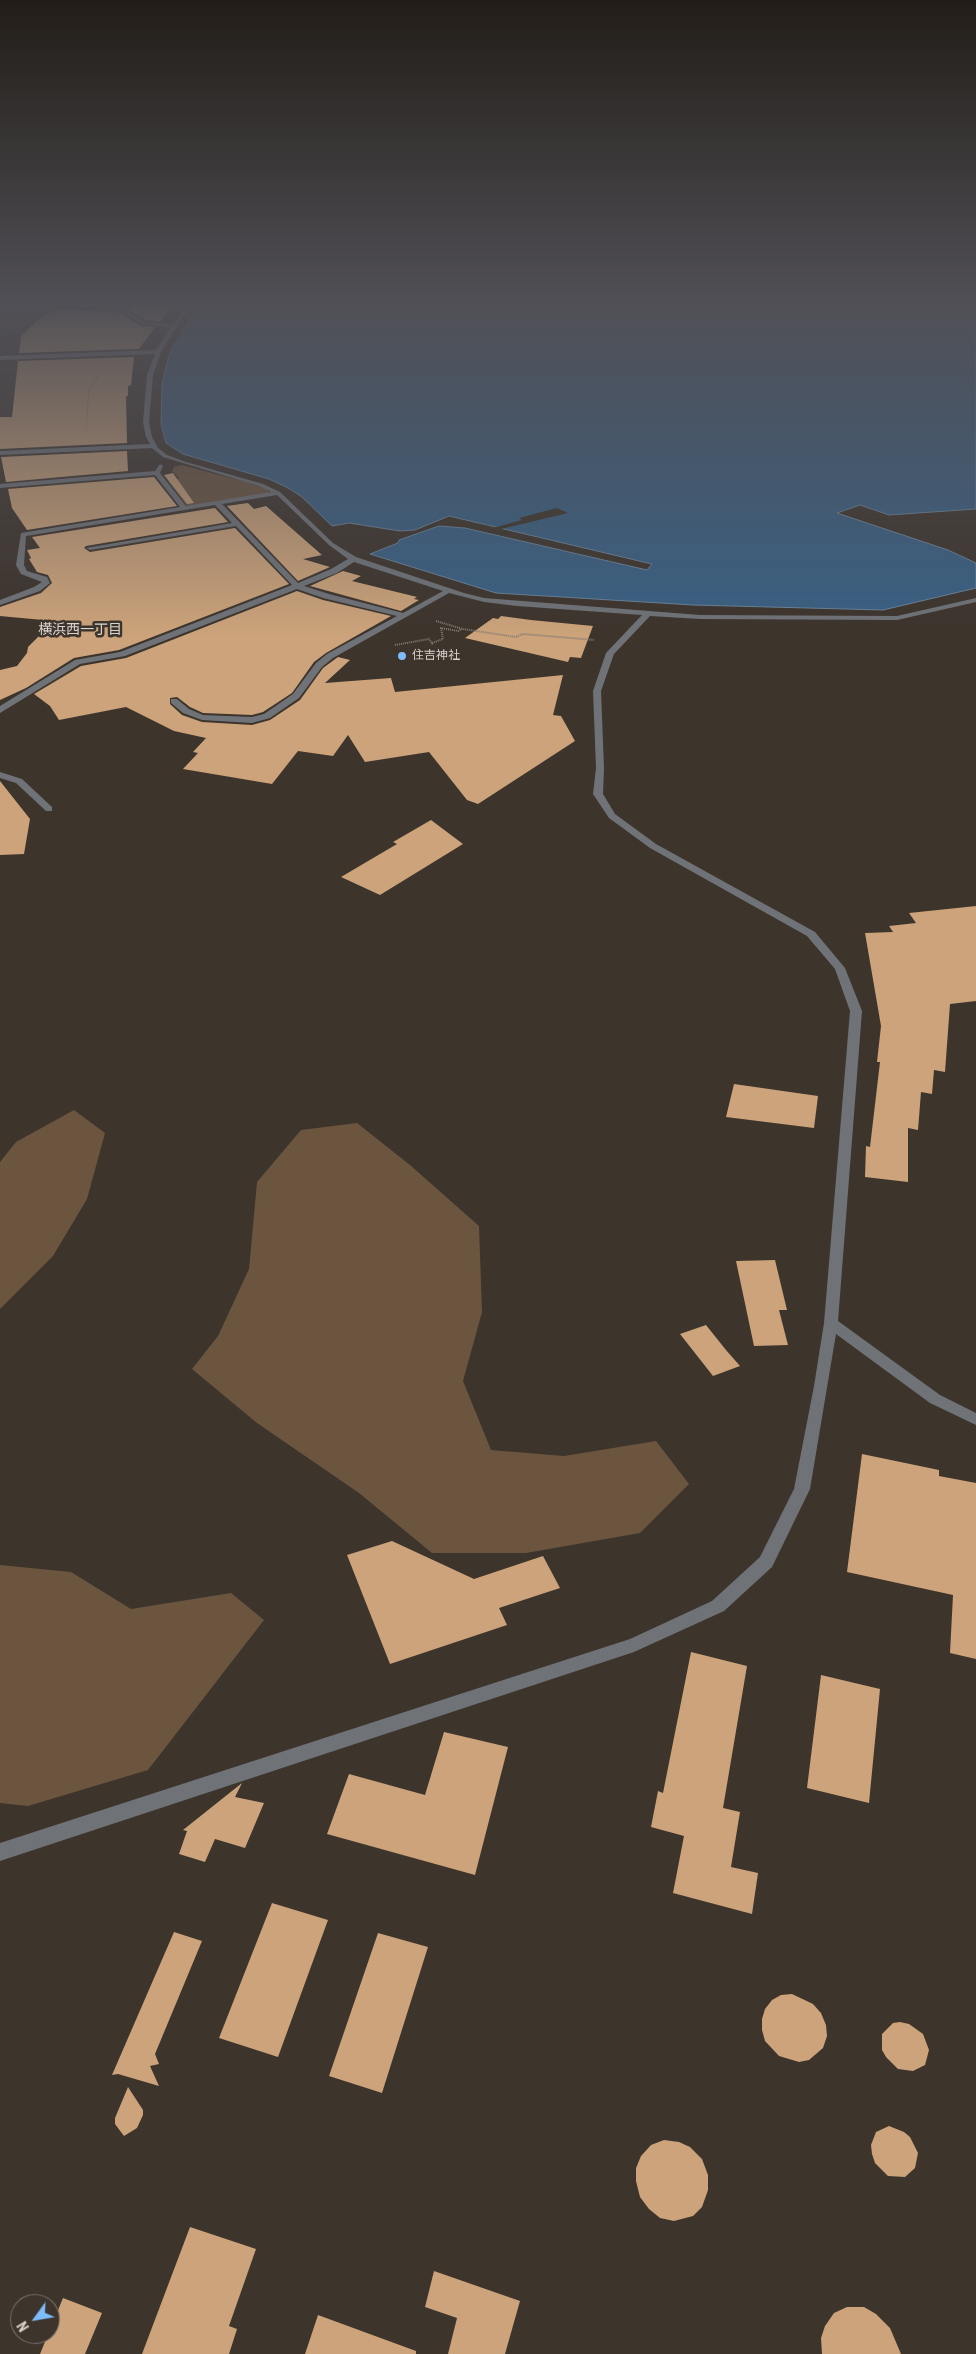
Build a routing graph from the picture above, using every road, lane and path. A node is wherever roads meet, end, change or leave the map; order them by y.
1 (87, 416) edge
2 (147, 416) edge
3 (154, 446) junction
4 (84, 448) junction
5 (0, 453) edge
6 (165, 456) junction
7 (157, 472) junction
8 (0, 486) edge
9 (278, 493) junction
10 (218, 504) junction
11 (184, 509) junction
12 (237, 524) junction
13 (90, 548) dead end
14 (353, 559) junction
15 (297, 586) junction
16 (448, 591) junction
17 (976, 600) edge
18 (0, 603) edge
19 (649, 612) junction
20 (404, 614) junction
21 (463, 629) junction
22 (620, 642) junction
23 (432, 643) dead end
24 (174, 701) dead end
25 (0, 710) edge
26 (0, 775) edge
27 (48, 809) dead end
28 (831, 1323) junction
29 (976, 1419) edge
30 (0, 1852) edge

1 - 4 path
2 - 3 street
3 - 4 street
3 - 6 street
4 - 5 street
6 - 7 street
6 - 9 street
7 - 8 street
7 - 11 street
9 - 10 street
9 - 14 street
10 - 11 street
10 - 12 street
11 - 18 street
12 - 13 street
12 - 15 street
14 - 15 street
14 - 16 street
15 - 20 street
15 - 25 street
16 - 19 street
16 - 20 street
17 - 19 street
19 - 22 street
20 - 21 path
20 - 24 street
21 - 22 path
21 - 23 path
22 - 28 street
26 - 27 street
28 - 29 street
28 - 30 street

